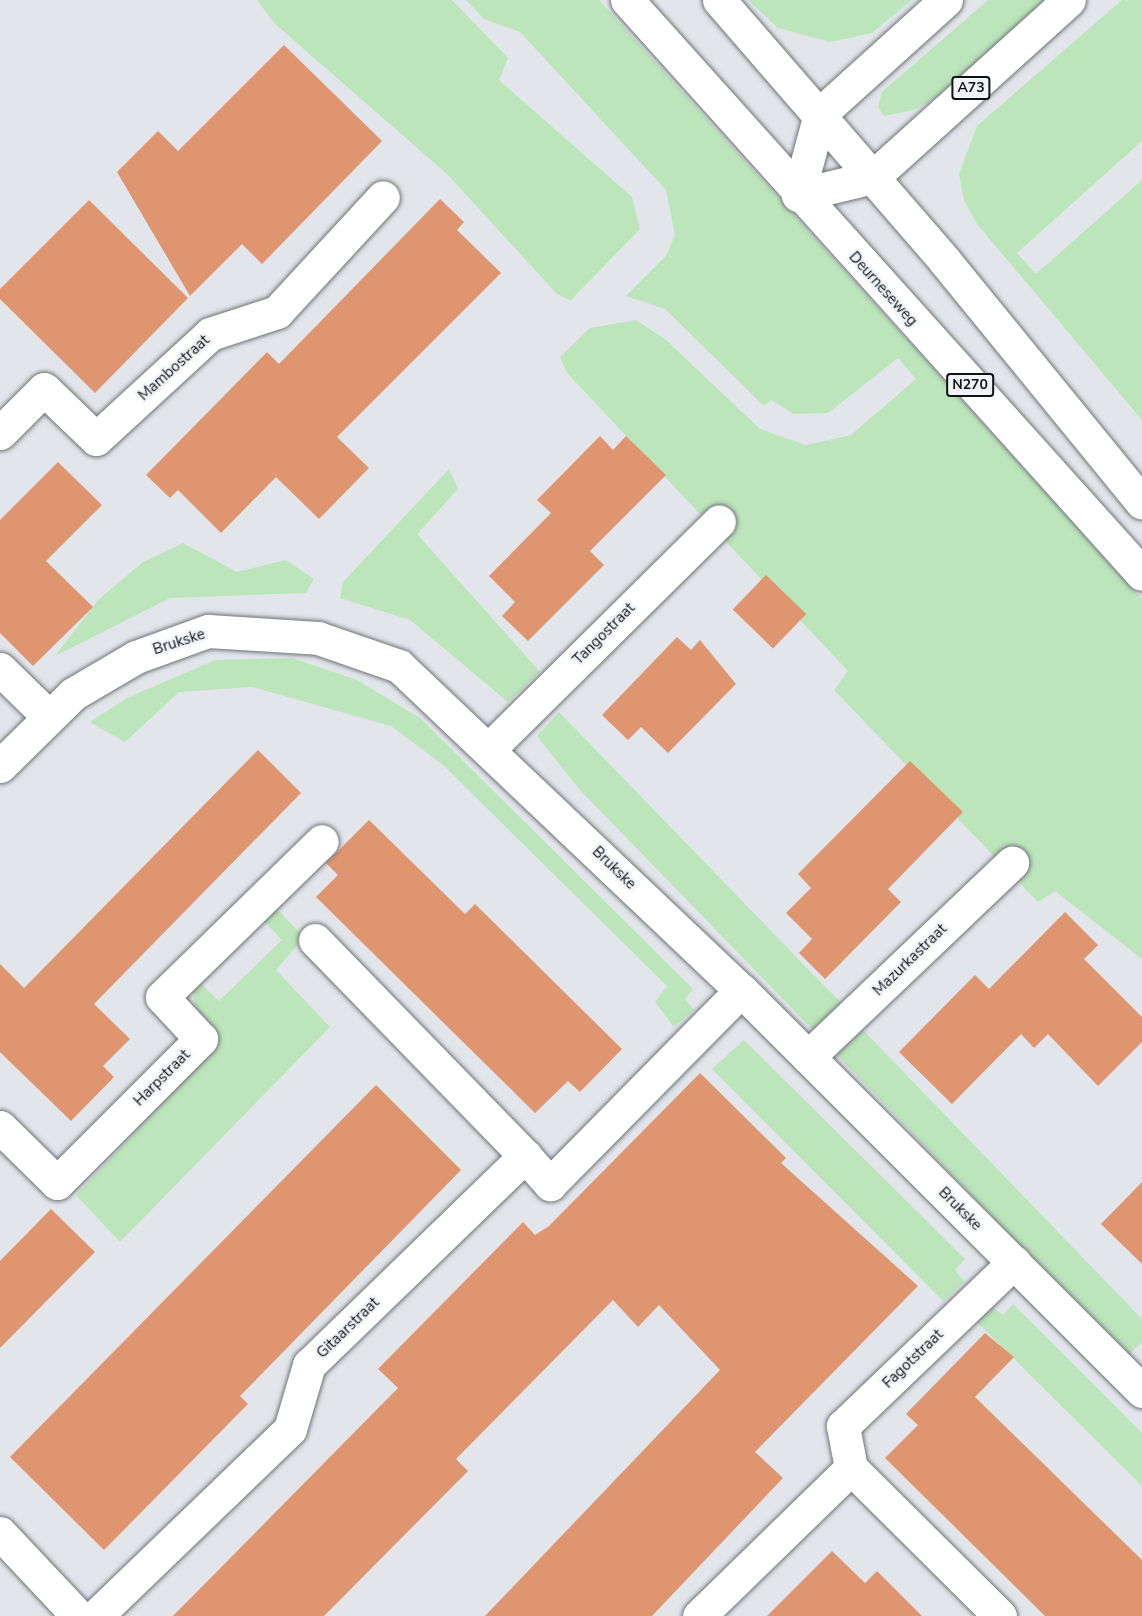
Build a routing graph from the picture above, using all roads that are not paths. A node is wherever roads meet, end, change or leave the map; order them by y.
1 (627, 0) edge
2 (719, 0) edge
3 (946, 0) edge
4 (1069, 0) edge
5 (820, 114) junction
6 (873, 177) junction
7 (798, 195) junction
8 (383, 197) dead end
9 (0, 434) edge
10 (1142, 502) edge
11 (719, 521) dead end
12 (1142, 574) edge
13 (0, 669) edge
14 (48, 716) junction
15 (489, 748) junction
16 (0, 766) edge
17 (322, 841) dead end
18 (1012, 864) dead end
19 (315, 940) dead end
20 (741, 990) junction
21 (808, 1057) junction
22 (0, 1128) edge
23 (525, 1156) junction
24 (1014, 1262) junction
25 (1137, 1375) edge
26 (851, 1468) junction
27 (0, 1533) edge
28 (78, 1616) edge
29 (96, 1616) edge
30 (699, 1616) edge
31 (1000, 1616) edge

1 - 7 main road, Deurneseweg / N270
2 - 5 main road
3 - 5 main road
4 - 6 main road, A73
5 - 6 main road
5 - 7 main road
6 - 7 main road
6 - 10 main road
7 - 12 main road, Deurneseweg / N270
8 - 9 main road, Mambostraat
11 - 15 main road, Tangostraat
13 - 14 main road
14 - 15 main road, Brukske
14 - 16 main road, Brukske
15 - 20 main road, Brukske
17 - 22 main road, Harpstraat
18 - 21 main road, Mazurkastraat
19 - 23 main road
20 - 21 main road, Brukske
20 - 23 main road
21 - 24 main road, Brukske
23 - 29 main road, Gitaarstraat
24 - 25 main road, Brukske
24 - 26 main road, Fagotstraat
26 - 30 main road
26 - 31 main road
27 - 28 main road

